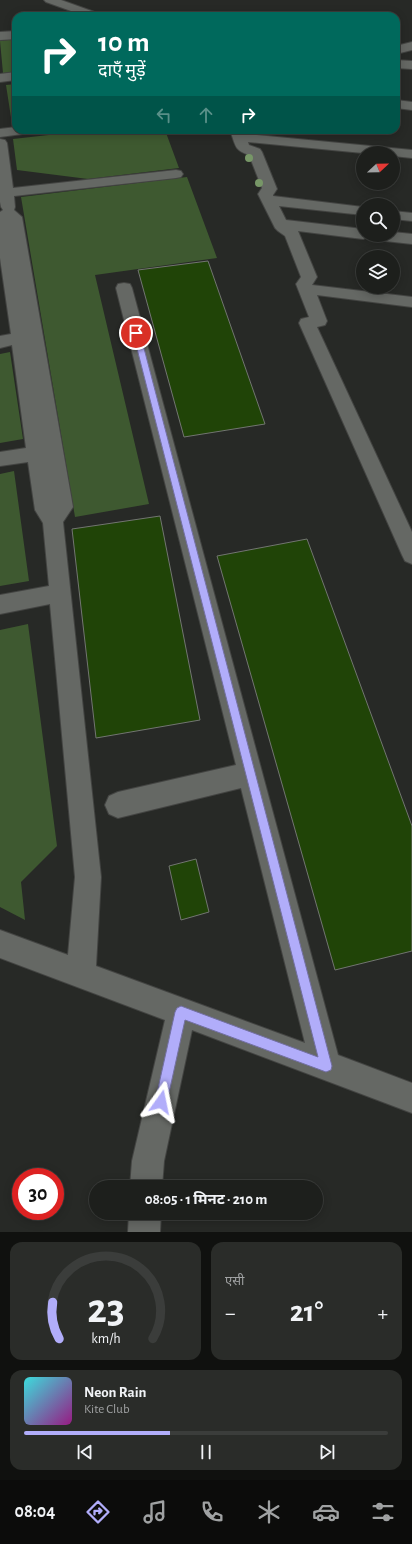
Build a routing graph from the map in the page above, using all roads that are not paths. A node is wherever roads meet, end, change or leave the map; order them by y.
1 (50, 0) edge
2 (84, 12) edge
3 (12, 35) edge
4 (0, 36) edge
5 (412, 46) edge
6 (400, 49) edge
7 (400, 64) edge
8 (412, 65) edge
9 (12, 76) edge
10 (0, 78) edge
11 (400, 104) edge
12 (412, 106) edge
13 (12, 132) edge
14 (0, 133) edge
15 (239, 140) edge
16 (0, 143) edge
17 (412, 154) edge
18 (176, 174) dead end
19 (253, 185) dead end
20 (4, 189) edge
21 (266, 197) junction
22 (356, 210) edge
23 (9, 213) junction
24 (400, 216) edge
25 (412, 217) edge
26 (282, 226) junction
27 (356, 233) edge
28 (400, 238) edge
29 (412, 239) edge
30 (4, 259) edge
31 (305, 286) junction
32 (124, 288) dead end
33 (412, 302) edge
34 (20, 338) junction
35 (0, 342) edge
36 (36, 454) junction
37 (0, 459) edge
38 (53, 520) junction
39 (412, 555) edge
40 (60, 593) junction
41 (1, 603) edge
42 (250, 774) junction
43 (118, 805) dead end
44 (0, 944) edge
45 (81, 974) junction
46 (181, 1012) junction
47 (326, 1066) junction
48 (412, 1098) edge
49 (147, 1180) edge
50 (145, 1220) edge
51 (144, 1232) edge

1 - 2 street
3 - 4 street
5 - 6 street
7 - 8 street
9 - 10 street
11 - 12 street
13 - 14 street
15 - 17 street
15 - 21 street
16 - 20 street
18 - 20 street
19 - 21 street
20 - 23 street
21 - 22 street
21 - 26 street
23 - 30 street
23 - 38 street
24 - 25 street
26 - 27 street
26 - 31 street
26 - 31 street
28 - 29 street
30 - 34 street
31 - 33 street
31 - 39 street
32 - 42 street
34 - 35 street
34 - 36 street
36 - 37 street
36 - 38 street
38 - 40 street
40 - 41 street
40 - 45 street
42 - 43 street
42 - 47 street
44 - 45 street
45 - 46 street
46 - 47 street
46 - 49 street
47 - 48 street
50 - 51 street

